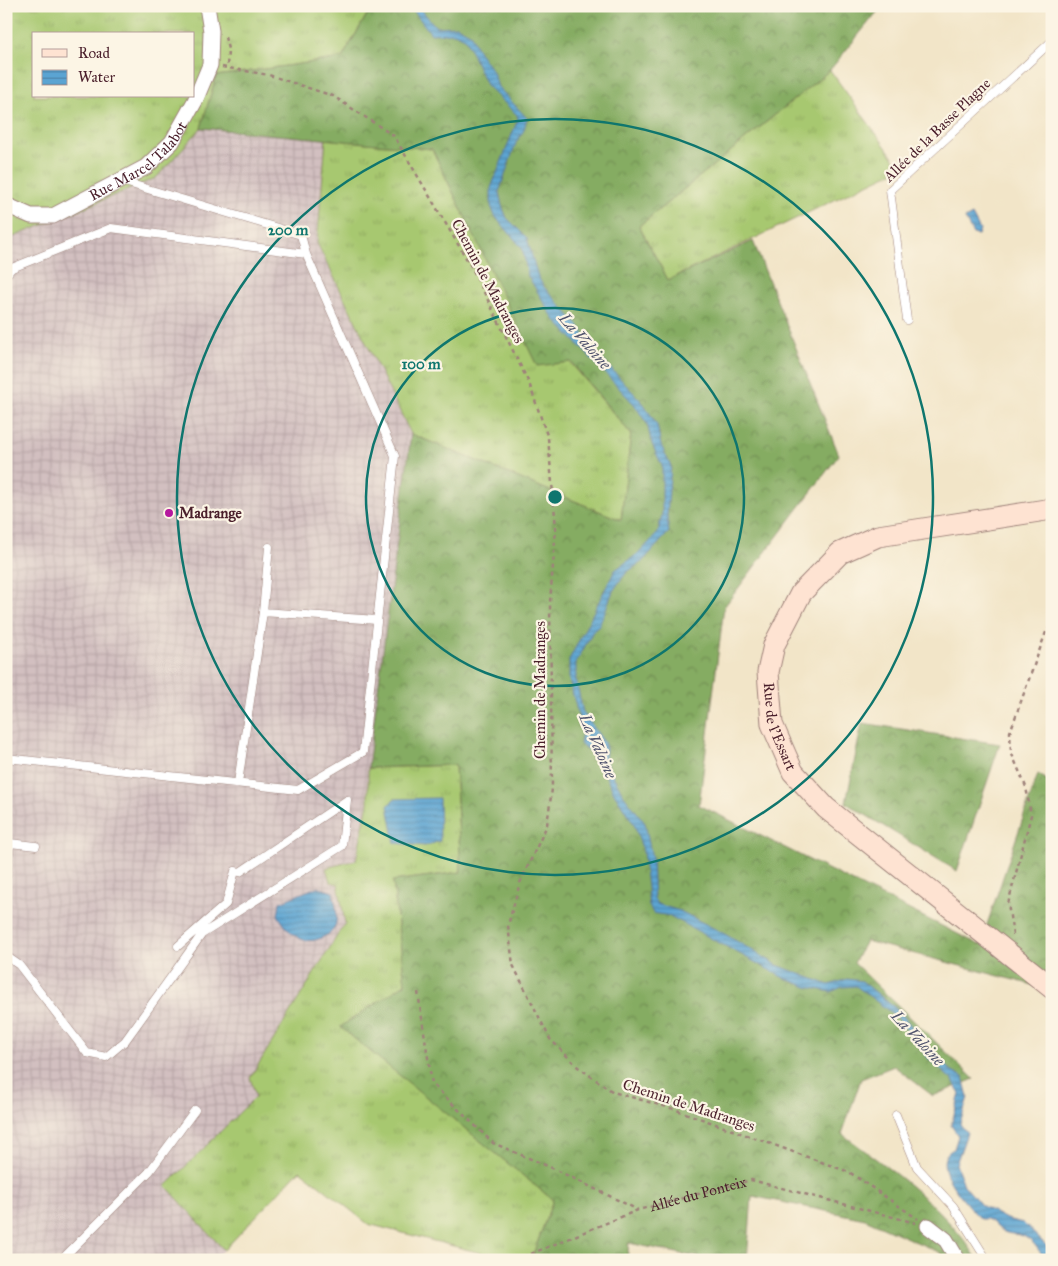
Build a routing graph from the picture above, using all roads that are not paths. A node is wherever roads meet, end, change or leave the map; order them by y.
1 (206, 6) edge
2 (1052, 41) edge
3 (121, 181) junction
4 (6, 205) edge
5 (306, 254) junction
6 (6, 275) edge
7 (906, 320) dead end
8 (1052, 509) edge
9 (269, 547) dead end
10 (263, 612) junction
11 (377, 620) junction
12 (6, 758) edge
13 (238, 783) junction
14 (36, 846) dead end
15 (6, 877) edge
16 (178, 946) dead end
17 (6, 956) edge
18 (1052, 988) edge
19 (195, 1110) dead end
20 (896, 1115) dead end
21 (928, 1226) road end
22 (60, 1260) edge
23 (958, 1260) edge
24 (987, 1260) edge

1 - 3 street, Rue Marcel Talabot
2 - 7 lane, Allée de la Basse Plagne
3 - 4 street, Rue Marcel Talabot
3 - 5 lane
5 - 6 lane
5 - 11 lane
8 - 18 street, Rue de l'Essart
9 - 10 lane
10 - 11 lane
10 - 13 lane
11 - 13 lane
12 - 13 lane
14 - 15 lane
16 - 17 lane
19 - 22 lane
20 - 24 lane
21 - 23 street

